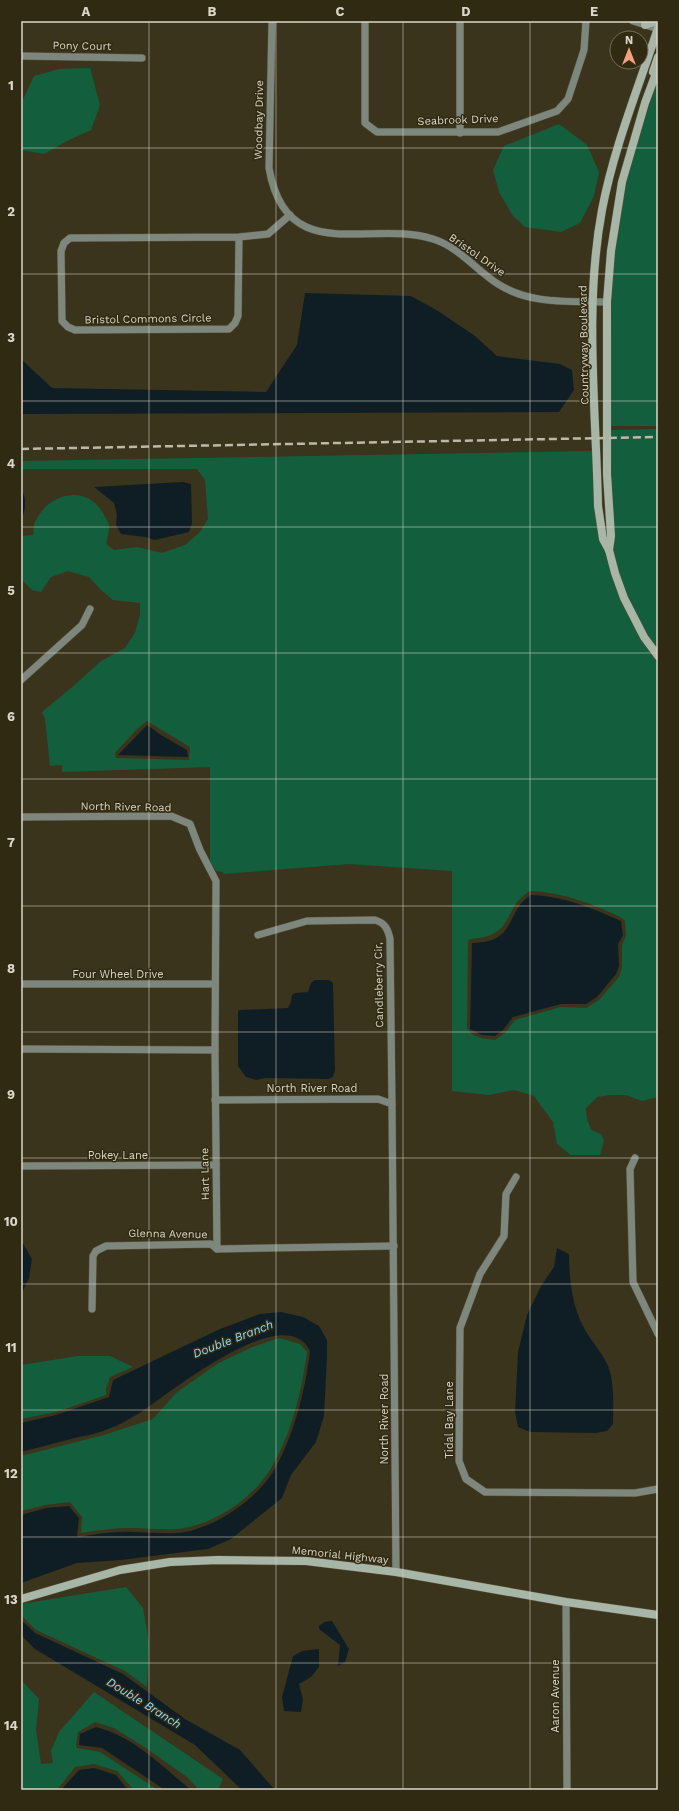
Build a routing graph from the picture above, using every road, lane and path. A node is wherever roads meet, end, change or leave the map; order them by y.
1 (272, 21) edge
2 (364, 21) edge
3 (460, 21) edge
4 (586, 21) edge
5 (633, 21) edge
6 (657, 21) edge
7 (645, 25) junction
8 (658, 29) edge
9 (655, 41) edge
10 (21, 56) edge
11 (658, 57) edge
12 (142, 58) dead end
13 (658, 68) edge
14 (641, 115) junction
15 (460, 133) junction
16 (290, 215) junction
17 (239, 237) junction
18 (592, 302) junction
19 (607, 302) junction
20 (609, 550) junction
21 (90, 609) dead end
22 (658, 656) edge
23 (21, 680) edge
24 (21, 817) edge
25 (258, 935) dead end
26 (21, 984) edge
27 (216, 984) junction
28 (21, 1049) edge
29 (215, 1050) junction
30 (215, 1100) junction
31 (392, 1104) junction
32 (635, 1158) dead end
33 (216, 1165) junction
34 (21, 1166) edge
35 (516, 1177) dead end
36 (394, 1246) junction
37 (217, 1249) junction
38 (92, 1309) dead end
39 (658, 1334) edge
40 (658, 1489) edge
41 (396, 1572) junction
42 (21, 1599) edge
43 (566, 1602) junction
44 (658, 1615) edge
45 (567, 1790) edge

1 - 16 street, Woodbay Drive
2 - 15 street, Seabrook Drive
3 - 15 street
4 - 15 street, Seabrook Drive
5 - 7 street
6 - 7 street
7 - 8 street
7 - 9 street
8 - 9 street, Countryway Boulevard
9 - 18 street, Countryway Boulevard
10 - 12 street, Pony Court
11 - 14 street
13 - 14 street, Countryway Boulevard
14 - 19 street, Countryway Boulevard
16 - 17 street, Bristol Commons Circle
16 - 18 street, Bristol Drive
17 - 17 street, Bristol Commons Circle
18 - 19 street, Bristol Drive
18 - 20 street, Countryway Boulevard
19 - 20 street, Countryway Boulevard
20 - 22 street, Countryway Boulevard
21 - 23 street
24 - 27 street, North River Road
25 - 31 street, Candleberry Cir,
26 - 27 street, Four Wheel Drive
27 - 29 street, North River Road
28 - 29 street
29 - 30 street, North River Road
30 - 31 street, North River Road
30 - 33 street, Hart Lane
31 - 36 street, North River Road
32 - 39 street
33 - 34 street, Pokey Lane
33 - 37 street, Hart Lane
35 - 40 street, Tidal Bay Lane
36 - 37 street, Glenna Avenue
36 - 41 street, North River Road
37 - 38 street, Glenna Avenue
41 - 42 street, Memorial Highway
41 - 43 street, Memorial Highway
43 - 44 street, Memorial Highway
43 - 45 street, Aaron Avenue

